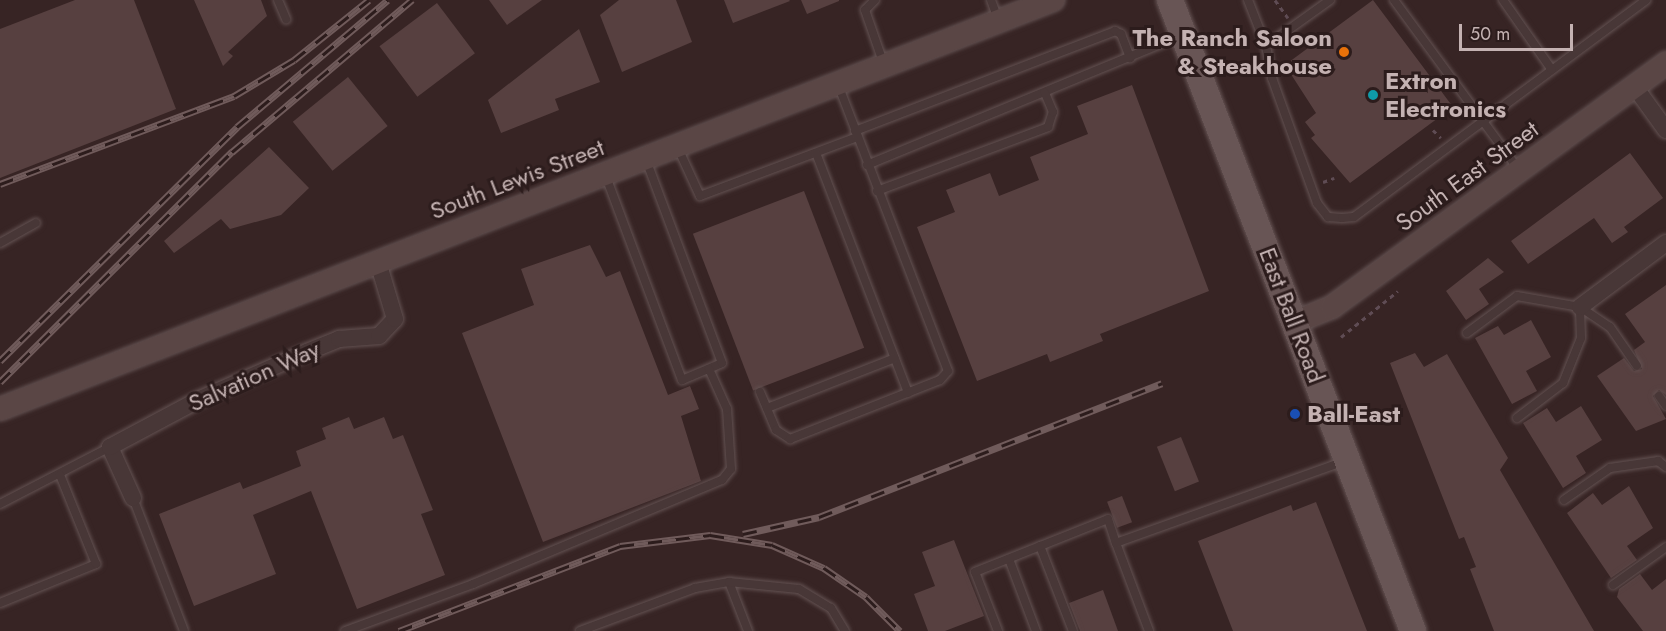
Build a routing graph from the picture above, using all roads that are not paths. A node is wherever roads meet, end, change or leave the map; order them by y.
1 (278, 0) edge
2 (875, 0) edge
3 (991, 0) edge
4 (1053, 0) edge
5 (1170, 0) edge
6 (1330, 0) edge
7 (1394, 0) edge
8 (1503, 0) edge
9 (1646, 0) edge
10 (1252, 2) edge
11 (286, 19) dead end
12 (999, 21) junction
13 (1183, 34) junction
14 (1266, 46) junction
15 (1130, 58) junction
16 (1666, 63) edge
17 (884, 66) junction
18 (1552, 70) junction
19 (838, 84) junction
20 (1635, 87) junction
21 (1045, 93) junction
22 (1484, 121) junction
23 (1666, 130) edge
24 (856, 134) junction
25 (677, 146) junction
26 (816, 153) junction
27 (645, 159) junction
28 (867, 165) junction
29 (1519, 171) junction
30 (605, 174) junction
31 (877, 191) junction
32 (36, 223) dead end
33 (0, 243) edge
34 (1665, 245) edge
35 (378, 262) junction
36 (1580, 307) junction
37 (1294, 322) junction
38 (1467, 333) dead end
39 (895, 358) junction
40 (1637, 366) dead end
41 (710, 369) junction
42 (760, 392) dead end
43 (908, 393) junction
44 (1659, 396) dead end
45 (1666, 406) edge
46 (767, 408) junction
47 (0, 409) edge
48 (1517, 418) dead end
49 (110, 447) junction
50 (1348, 460) junction
51 (1666, 467) edge
52 (60, 475) junction
53 (133, 498) joint
54 (1564, 500) dead end
55 (0, 504) edge
56 (1116, 543) junction
57 (1040, 546) junction
58 (1666, 547) edge
59 (1009, 559) junction
60 (729, 582) junction
61 (1613, 585) dead end
62 (0, 603) edge
63 (184, 631) edge
64 (345, 631) edge
65 (580, 631) edge
66 (748, 631) edge
67 (845, 631) edge
68 (998, 631) edge
69 (1036, 631) edge
70 (1073, 631) edge
71 (1149, 631) edge
72 (1413, 631) edge

1 - 11 lane
2 - 17 lane
3 - 12 lane
4 - 12 main road, South Lewis Street
5 - 13 main road, East Ball Road
6 - 14 lane
7 - 22 lane
8 - 18 lane
9 - 18 lane
10 - 14 lane
12 - 17 main road, South Lewis Street
13 - 15 lane
13 - 37 main road, East Ball Road
14 - 22 lane
15 - 21 lane
15 - 24 lane
16 - 20 main road, South East Street
17 - 19 main road, South Lewis Street
18 - 22 lane
19 - 24 lane
19 - 25 main road, South Lewis Street
20 - 23 street
20 - 29 main road, South East Street
21 - 28 lane
21 - 31 lane
22 - 29 lane
24 - 26 lane
24 - 28 lane
25 - 26 lane
25 - 27 main road, South Lewis Street
26 - 39 lane
27 - 30 main road, South Lewis Street
27 - 41 lane
28 - 31 lane
29 - 37 main road, South East Street
30 - 35 main road, South Lewis Street
30 - 41 lane
31 - 43 lane
32 - 33 lane
34 - 36 street
35 - 47 main road, South Lewis Street
35 - 49 street, Salvation Way
36 - 38 lane
36 - 40 lane
36 - 48 lane
37 - 50 main road, East Ball Road
39 - 43 lane
39 - 46 lane
41 - 64 lane
42 - 46 lane
43 - 46 lane
44 - 45 lane
49 - 52 lane
49 - 53 street
50 - 56 lane
50 - 72 main road, East Ball Road
51 - 54 lane
52 - 55 lane
52 - 62 lane
53 - 63 lane
56 - 57 lane
56 - 71 lane
57 - 59 lane
57 - 70 lane
58 - 61 lane
59 - 68 lane
59 - 69 lane
60 - 65 lane
60 - 66 lane
60 - 67 lane

